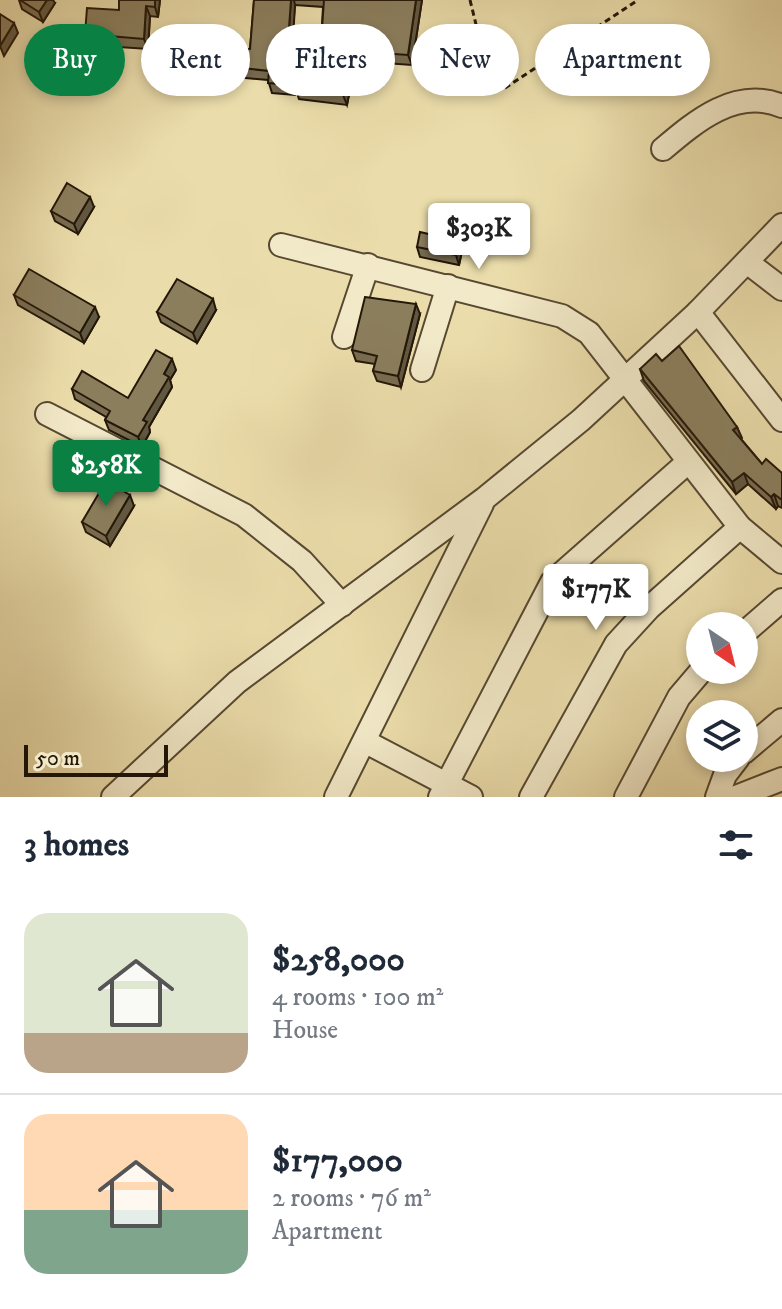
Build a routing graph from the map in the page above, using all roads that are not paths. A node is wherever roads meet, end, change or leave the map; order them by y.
1 (782, 106) edge
2 (663, 149) dead end
3 (782, 225) edge
4 (281, 245) dead end
5 (747, 262) junction
6 (368, 265) junction
7 (448, 286) junction
8 (782, 289) edge
9 (698, 312) junction
10 (344, 337) dead end
11 (422, 370) dead end
12 (626, 380) junction
13 (47, 414) dead end
14 (782, 420) edge
15 (688, 462) junction
16 (484, 499) junction
17 (740, 527) junction
18 (782, 562) edge
19 (782, 600) edge
20 (342, 605) junction
21 (758, 621) edge
22 (690, 684) edge
23 (782, 720) edge
24 (758, 740) edge
25 (366, 742) junction
26 (727, 772) edge
27 (782, 779) edge
28 (443, 790) edge
29 (113, 797) edge
30 (336, 797) edge
31 (471, 797) edge
32 (531, 797) edge
33 (626, 797) edge
34 (717, 797) edge
35 (736, 797) edge

1 - 2 street
3 - 5 street
4 - 6 street
5 - 8 street
5 - 9 street
6 - 7 street
6 - 10 street
7 - 11 street
7 - 12 street
9 - 12 street
9 - 14 street
12 - 15 street
12 - 16 street
13 - 20 street
15 - 17 street
15 - 28 street
16 - 20 street
16 - 25 street
17 - 18 street
17 - 32 street
19 - 21 street
20 - 29 street
22 - 33 street
23 - 24 street
25 - 28 street
25 - 30 street
26 - 34 street
27 - 35 street
28 - 31 street

